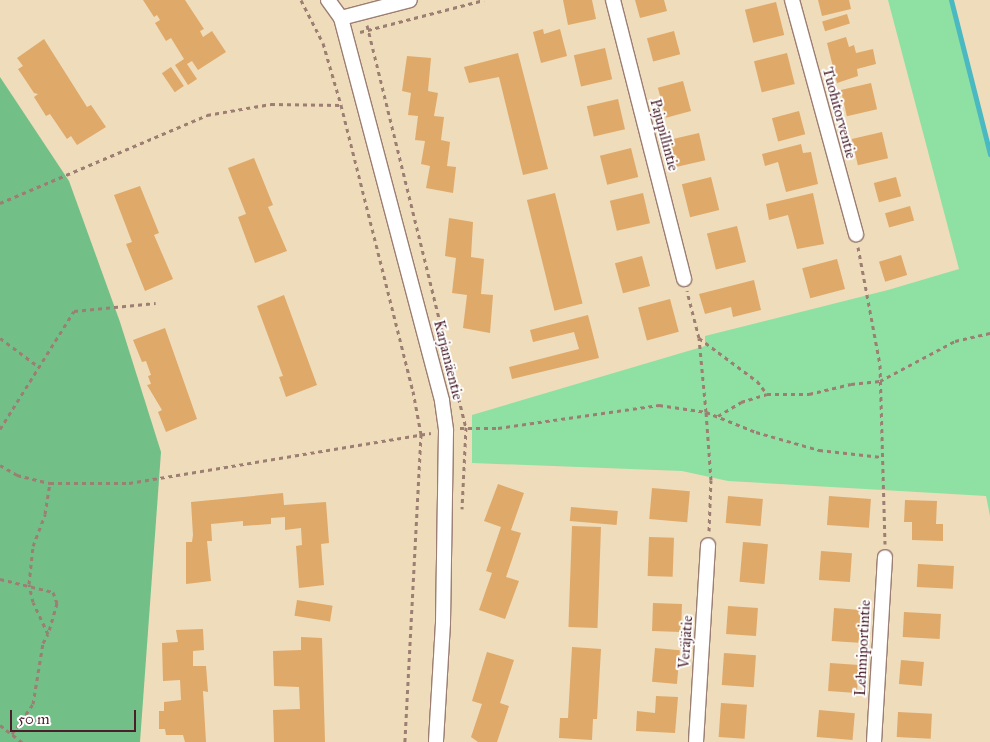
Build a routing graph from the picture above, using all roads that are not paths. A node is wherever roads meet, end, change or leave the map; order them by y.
1 (328, 0) edge
2 (410, 0) edge
3 (613, 0) edge
4 (792, 0) edge
5 (342, 18) junction
6 (856, 234) road end
7 (684, 279) road end
8 (708, 545) road end
9 (885, 557) road end
10 (436, 742) edge
11 (696, 742) edge
12 (874, 742) edge

1 - 5 street, Karjamäentie
2 - 5 street
3 - 7 street, Pajupillintie
4 - 6 street, Tuohitorventie
5 - 10 street, Karjamäentie
8 - 11 street, Veräjätie
9 - 12 street, Lehmiportintie

